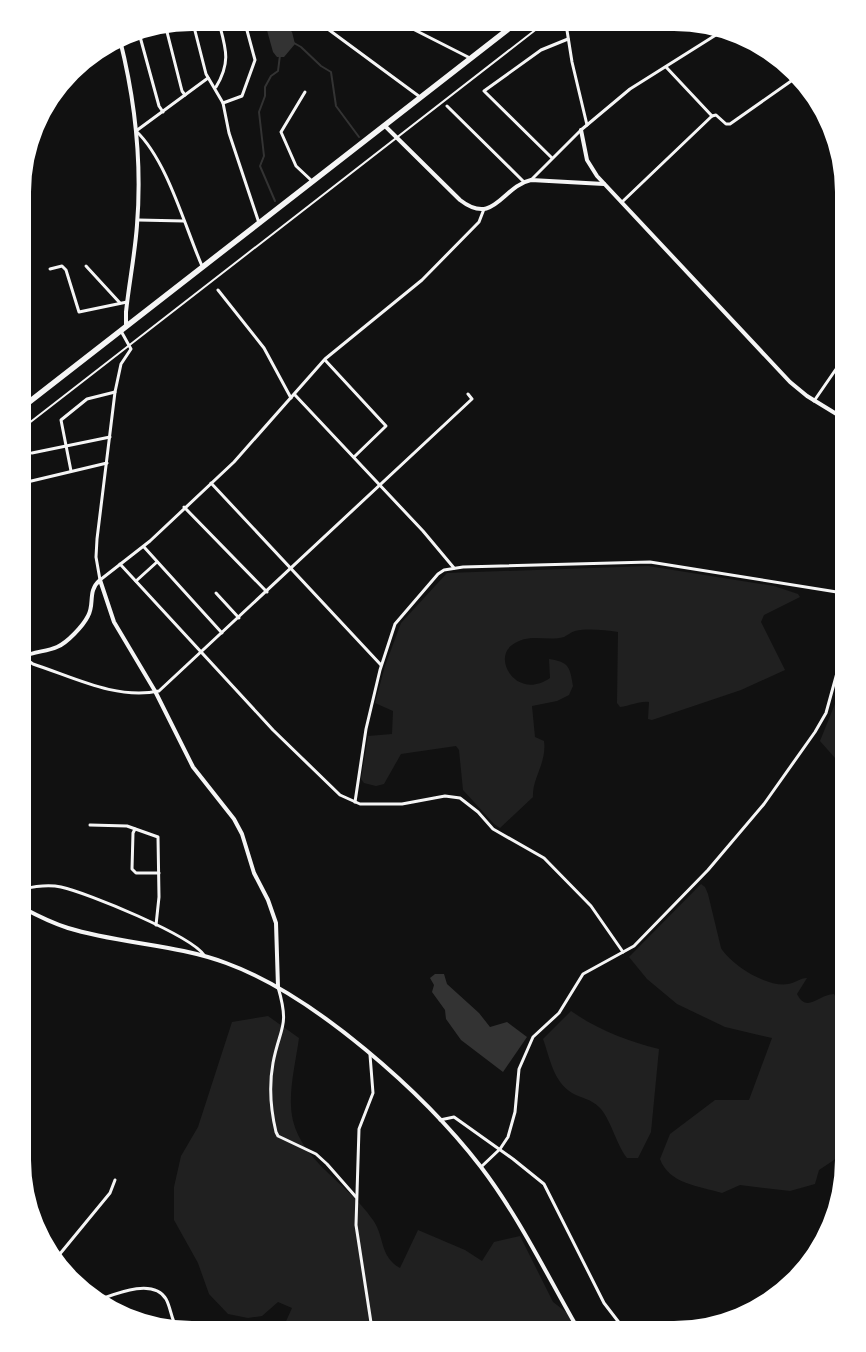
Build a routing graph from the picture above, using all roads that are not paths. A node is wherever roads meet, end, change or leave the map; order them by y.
1 (506, 31) edge
2 (534, 31) edge
3 (567, 31) edge
4 (195, 32) edge
5 (221, 32) edge
6 (247, 32) edge
7 (331, 32) edge
8 (417, 32) edge
9 (168, 33) edge
10 (715, 37) edge
11 (141, 40) edge
12 (568, 40) junction
13 (122, 48) edge
14 (470, 59) junction
15 (666, 67) junction
16 (208, 78) junction
17 (791, 81) edge
18 (216, 87) junction
19 (305, 92) dead end
20 (185, 95) junction
21 (420, 98) junction
22 (223, 103) junction
23 (447, 106) dead end
24 (163, 112) junction
25 (712, 116) junction
26 (587, 125) junction
27 (385, 126) junction
28 (581, 130) junction
29 (136, 131) junction
30 (396, 137) junction
31 (552, 158) junction
32 (531, 180) junction
33 (312, 182) junction
34 (524, 182) junction
35 (604, 184) junction
36 (622, 202) junction
37 (484, 209) junction
38 (138, 220) junction
39 (184, 221) junction
40 (259, 223) junction
41 (86, 266) dead end
42 (202, 266) junction
43 (50, 269) dead end
44 (218, 290) dead end
45 (127, 302) junction
46 (120, 303) junction
47 (126, 326) junction
48 (121, 331) junction
49 (130, 345) junction
50 (325, 360) junction
51 (835, 371) edge
52 (115, 392) junction
53 (468, 394) dead end
54 (295, 395) junction
55 (292, 398) junction
56 (31, 401) edge
57 (814, 401) junction
58 (835, 413) edge
59 (31, 422) edge
60 (110, 437) junction
61 (66, 446) junction
62 (32, 453) dead end
63 (354, 457) junction
64 (107, 463) junction
65 (71, 471) junction
66 (31, 481) edge
67 (211, 483) junction
68 (380, 485) junction
69 (184, 507) junction
70 (144, 548) junction
71 (157, 562) junction
72 (120, 564) junction
73 (291, 568) junction
74 (455, 568) junction
75 (100, 580) junction
76 (136, 581) junction
77 (267, 592) junction
78 (835, 592) edge
79 (216, 593) dead end
80 (239, 618) junction
81 (222, 634) junction
82 (203, 652) junction
83 (31, 654) edge
84 (31, 663) edge
85 (381, 665) junction
86 (834, 683) edge
87 (155, 692) junction
88 (355, 802) junction
89 (90, 825) dead end
90 (135, 828) junction
91 (159, 873) junction
92 (31, 888) edge
93 (31, 912) edge
94 (156, 925) junction
95 (623, 952) junction
96 (204, 956) junction
97 (278, 987) junction
98 (370, 1055) junction
99 (440, 1120) junction
100 (500, 1149) junction
101 (481, 1167) junction
102 (115, 1180) dead end
103 (357, 1198) junction
104 (61, 1253) edge
105 (109, 1297) edge
106 (174, 1319) edge
107 (371, 1321) edge
108 (573, 1321) edge
109 (618, 1321) edge

1 - 14 highway
2 - 30 lane
3 - 12 street
4 - 16 street
5 - 18 street
6 - 22 street
7 - 21 street
8 - 14 street
9 - 20 street
10 - 15 street
11 - 24 street
12 - 26 street
12 - 31 street
13 - 29 street
14 - 21 highway
15 - 25 street
15 - 26 street
16 - 18 street
16 - 20 street
17 - 25 street
18 - 22 street
19 - 33 street
20 - 24 street
21 - 27 highway
22 - 40 street
23 - 34 street
24 - 29 street
25 - 36 street
26 - 28 street
27 - 30 street
27 - 33 highway
28 - 31 street
28 - 35 street
29 - 38 street
29 - 39 street
30 - 37 street
30 - 49 lane
31 - 32 street
32 - 34 street
32 - 35 street
33 - 40 highway
34 - 37 street
35 - 36 street
36 - 57 street
37 - 50 street
38 - 39 street
38 - 45 street
39 - 42 street
40 - 42 highway
41 - 46 street
42 - 47 highway
43 - 46 street
44 - 55 street
45 - 46 street
45 - 47 street
47 - 48 highway
48 - 49 street
48 - 56 highway
49 - 52 street
49 - 59 lane
50 - 54 street
50 - 63 street
51 - 57 street
52 - 60 street
52 - 61 street
53 - 68 street
54 - 55 street
54 - 63 street
55 - 67 street
57 - 58 street
60 - 61 street
60 - 64 street
61 - 62 street
61 - 65 street
63 - 68 street
64 - 65 street
64 - 75 street
65 - 66 street
67 - 69 street
67 - 73 street
68 - 73 street
68 - 74 street
69 - 70 street
69 - 77 street
70 - 71 street
70 - 72 street
71 - 76 street
71 - 81 street
72 - 75 street
72 - 76 street
73 - 77 street
73 - 85 street
74 - 78 street
74 - 85 street
75 - 83 street
75 - 87 street
76 - 82 street
77 - 80 street
79 - 80 street
80 - 81 street
81 - 82 street
82 - 87 street
82 - 88 street
84 - 87 street
85 - 88 street
86 - 95 street
87 - 97 street
88 - 95 street
89 - 90 street
90 - 91 street
90 - 91 street
91 - 94 street
92 - 94 street
93 - 96 street
94 - 96 street
95 - 100 street
96 - 97 street
97 - 98 street
97 - 103 street
98 - 99 street
98 - 103 street
99 - 100 street
99 - 101 street
100 - 101 street
100 - 109 street
101 - 108 street
102 - 104 street
103 - 107 street
105 - 106 street

